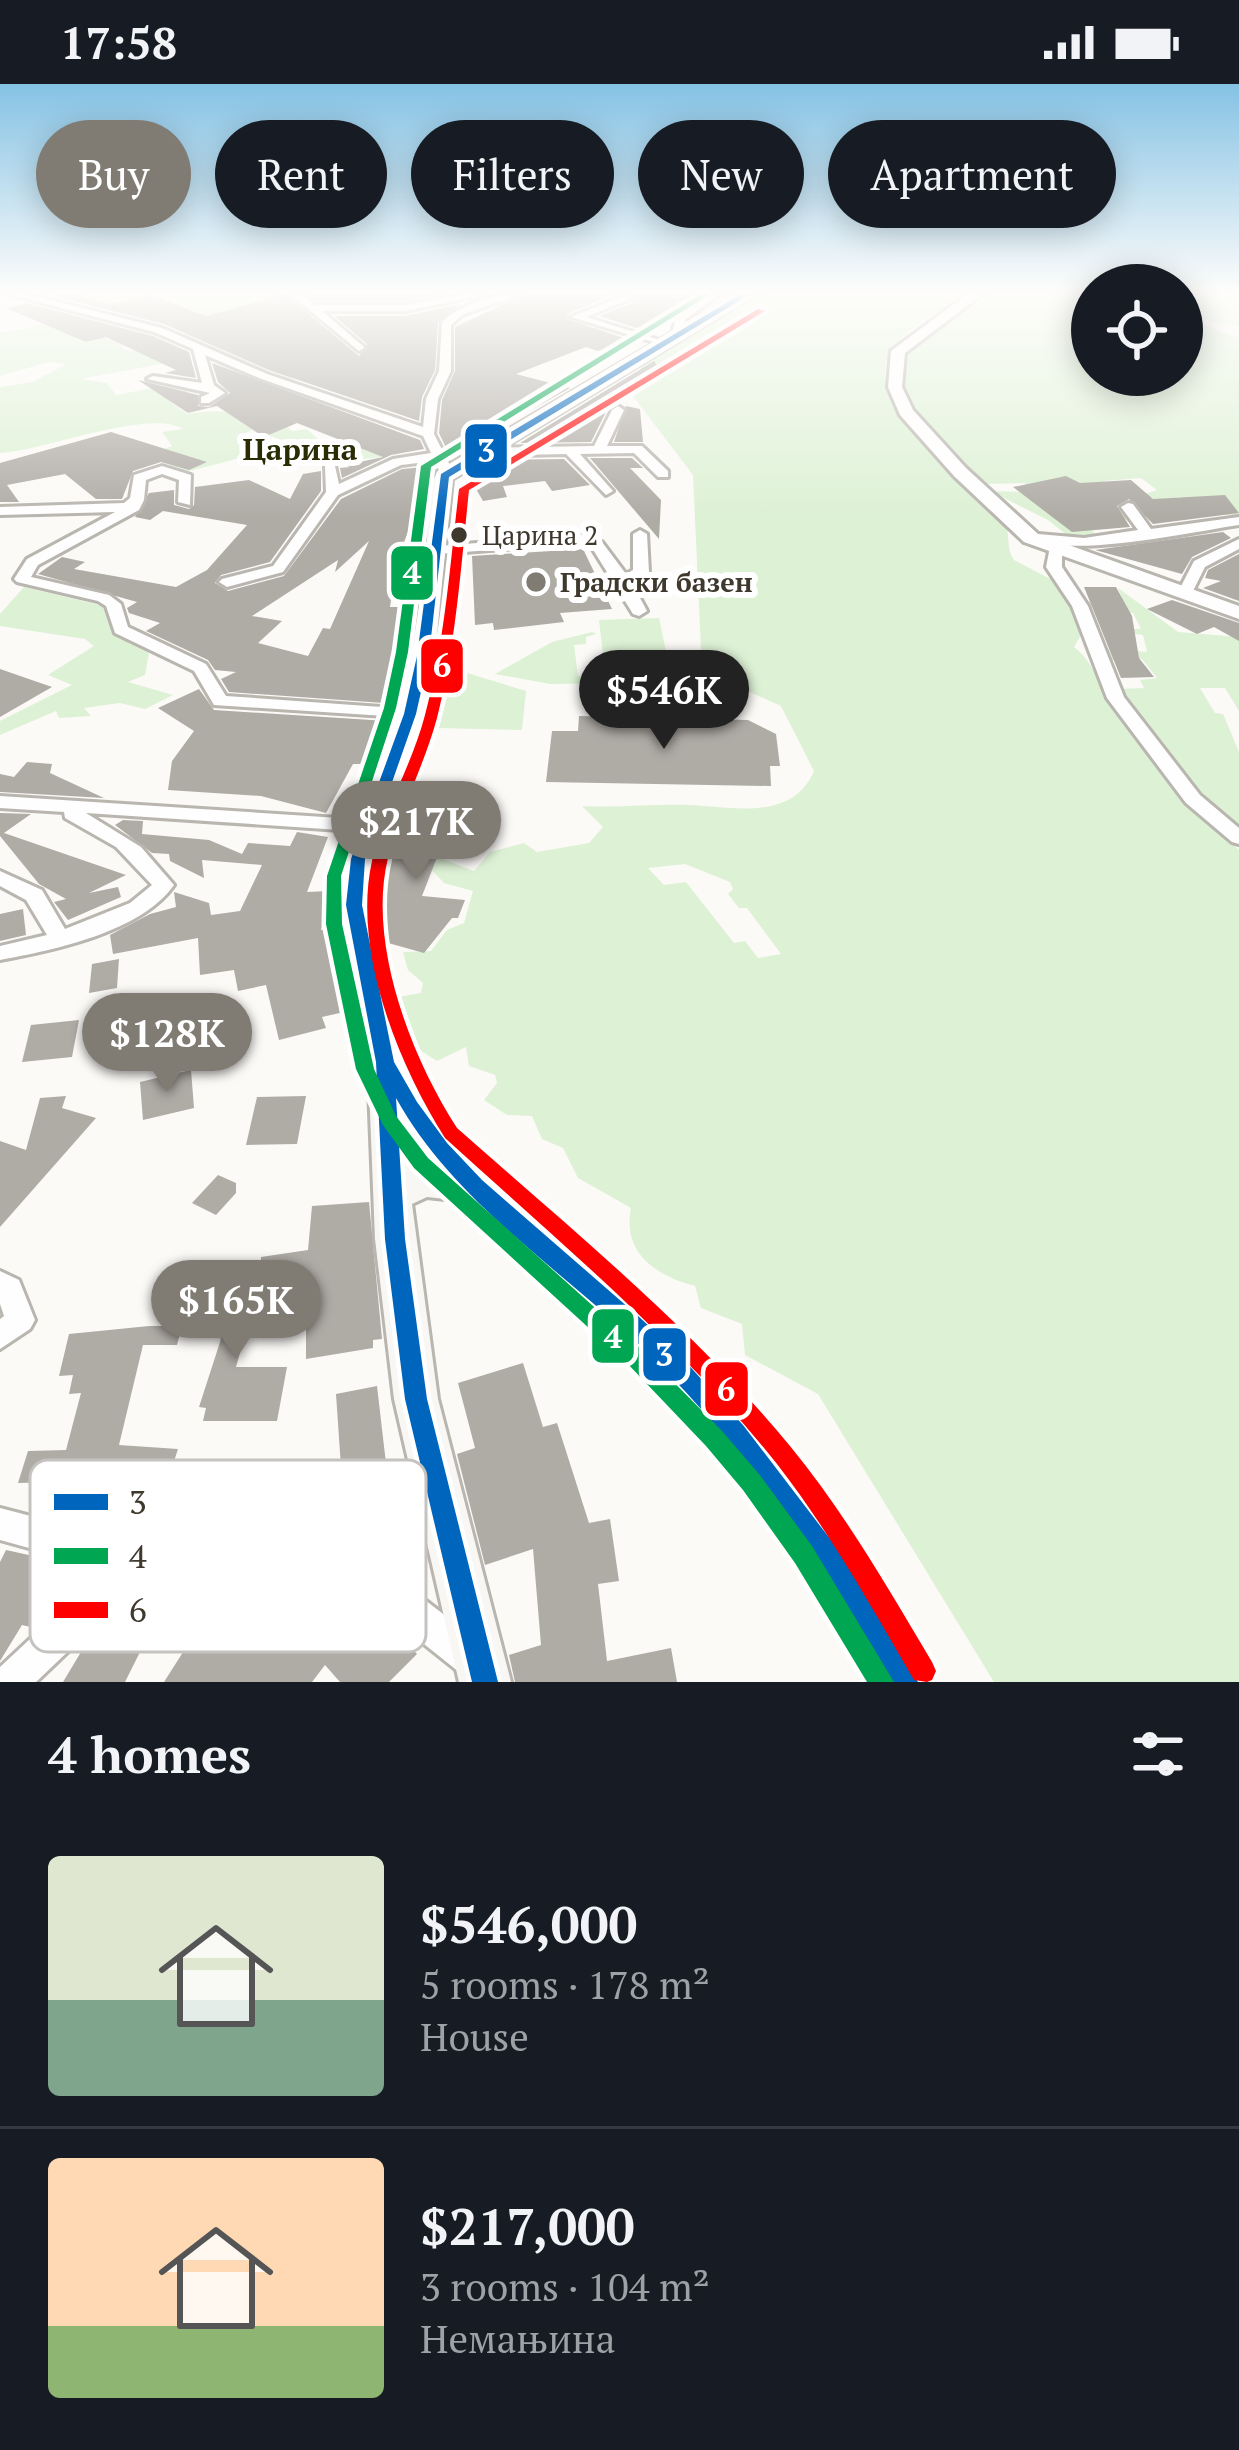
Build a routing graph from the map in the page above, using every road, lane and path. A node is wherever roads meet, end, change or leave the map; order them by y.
1 (202, 368) edge
2 (250, 368) edge
3 (445, 368) edge
4 (620, 368) edge
5 (897, 368) edge
6 (153, 379) dead end
7 (618, 410) dead end
8 (428, 434) junction
9 (481, 452) junction
10 (598, 452) junction
11 (572, 453) junction
12 (443, 465) junction
13 (330, 469) dead end
14 (662, 474) dead end
15 (606, 491) dead end
16 (333, 492) junction
17 (185, 502) dead end
18 (129, 506) junction
19 (1128, 507) dead end
20 (0, 511) edge
21 (1239, 521) edge
22 (1146, 532) junction
23 (640, 534) dead end
24 (1031, 538) junction
25 (1239, 543) edge
26 (438, 550) junction
27 (1054, 550) junction
28 (622, 581) junction
29 (227, 583) dead end
30 (1186, 592) junction
31 (639, 611) dead end
32 (1239, 613) edge
33 (410, 714) junction
34 (0, 802) edge
35 (61, 808) junction
36 (370, 826) junction
37 (1239, 838) edge
38 (5, 884) edge
39 (59, 937) junction
40 (0, 953) edge
41 (385, 1062) junction
42 (477, 1188) junction
43 (392, 1196) junction
44 (0, 1283) edge
45 (0, 1336) edge
46 (0, 1524) edge
47 (30, 1532) edge
48 (426, 1621) edge
49 (42, 1652) edge
50 (483, 1674) edge
51 (10, 1682) edge
52 (905, 1682) edge

1 - 6 street
2 - 8 street
3 - 8 street
4 - 9 main road
5 - 24 street
7 - 10 street
8 - 12 street
9 - 11 street
9 - 12 main road
10 - 11 street
10 - 14 street
11 - 15 street
12 - 16 street
12 - 26 main road
13 - 16 street
16 - 29 street
17 - 18 street
18 - 20 street
18 - 33 street
19 - 22 street
21 - 22 street
22 - 24 street
23 - 28 street
24 - 27 street
25 - 30 street
26 - 28 street
26 - 33 main road
27 - 30 street
27 - 37 street
28 - 31 street
30 - 32 street
33 - 36 main road
34 - 35 street
35 - 36 street
35 - 39 street
36 - 41 main road
38 - 39 street
39 - 40 street
41 - 42 main road
41 - 43 main road
42 - 43 main road
42 - 52 main road
43 - 50 main road
44 - 45 street
46 - 47 street
48 - 50 street
49 - 51 street

